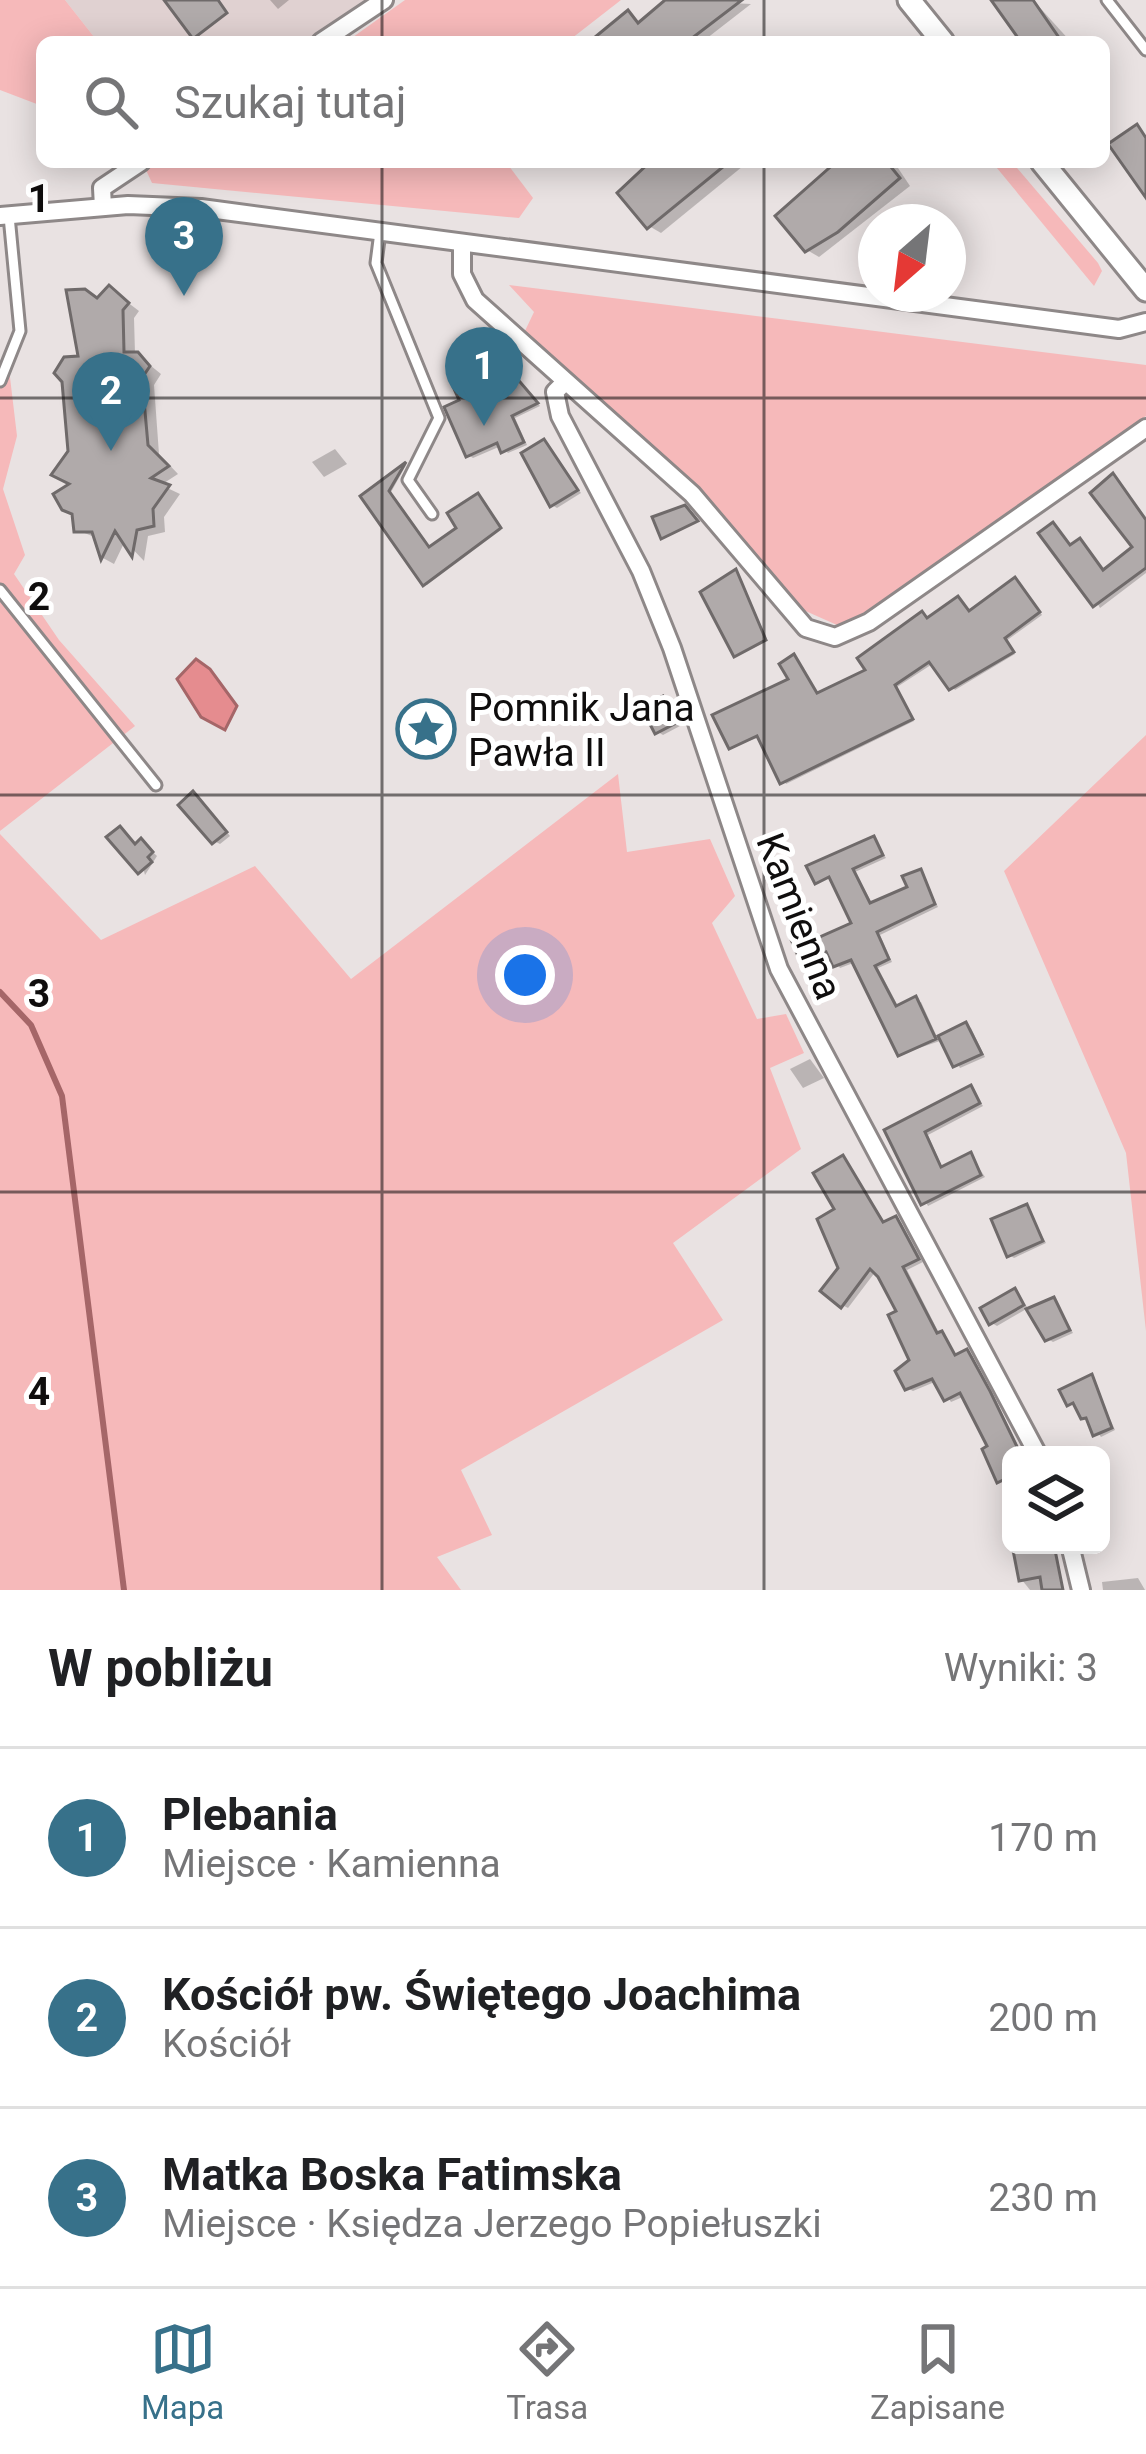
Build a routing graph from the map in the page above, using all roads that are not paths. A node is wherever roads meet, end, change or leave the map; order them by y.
1 (384, 0) edge
2 (909, 0) edge
3 (1107, 0) edge
4 (358, 7) edge
5 (327, 36) edge
6 (938, 36) edge
7 (1146, 50) edge
8 (132, 168) edge
9 (1047, 168) edge
10 (103, 207) junction
11 (4, 216) edge
12 (380, 232) junction
13 (462, 244) junction
14 (1146, 290) edge
15 (1146, 322) edge
16 (0, 381) edge
17 (563, 382) junction
18 (1146, 428) edge
19 (432, 514) dead end
20 (0, 590) edge
21 (156, 785) dead end
22 (1033, 1446) edge
23 (1072, 1554) edge
24 (1081, 1590) edge

1 - 4 street
2 - 6 street
3 - 7 lane
4 - 5 street
8 - 10 street
9 - 14 street
10 - 11 street
10 - 12 street
11 - 16 lane
12 - 13 street
12 - 19 lane
13 - 15 street
13 - 17 street
17 - 18 street
17 - 22 street, Kamienna
20 - 21 lane
23 - 24 street

